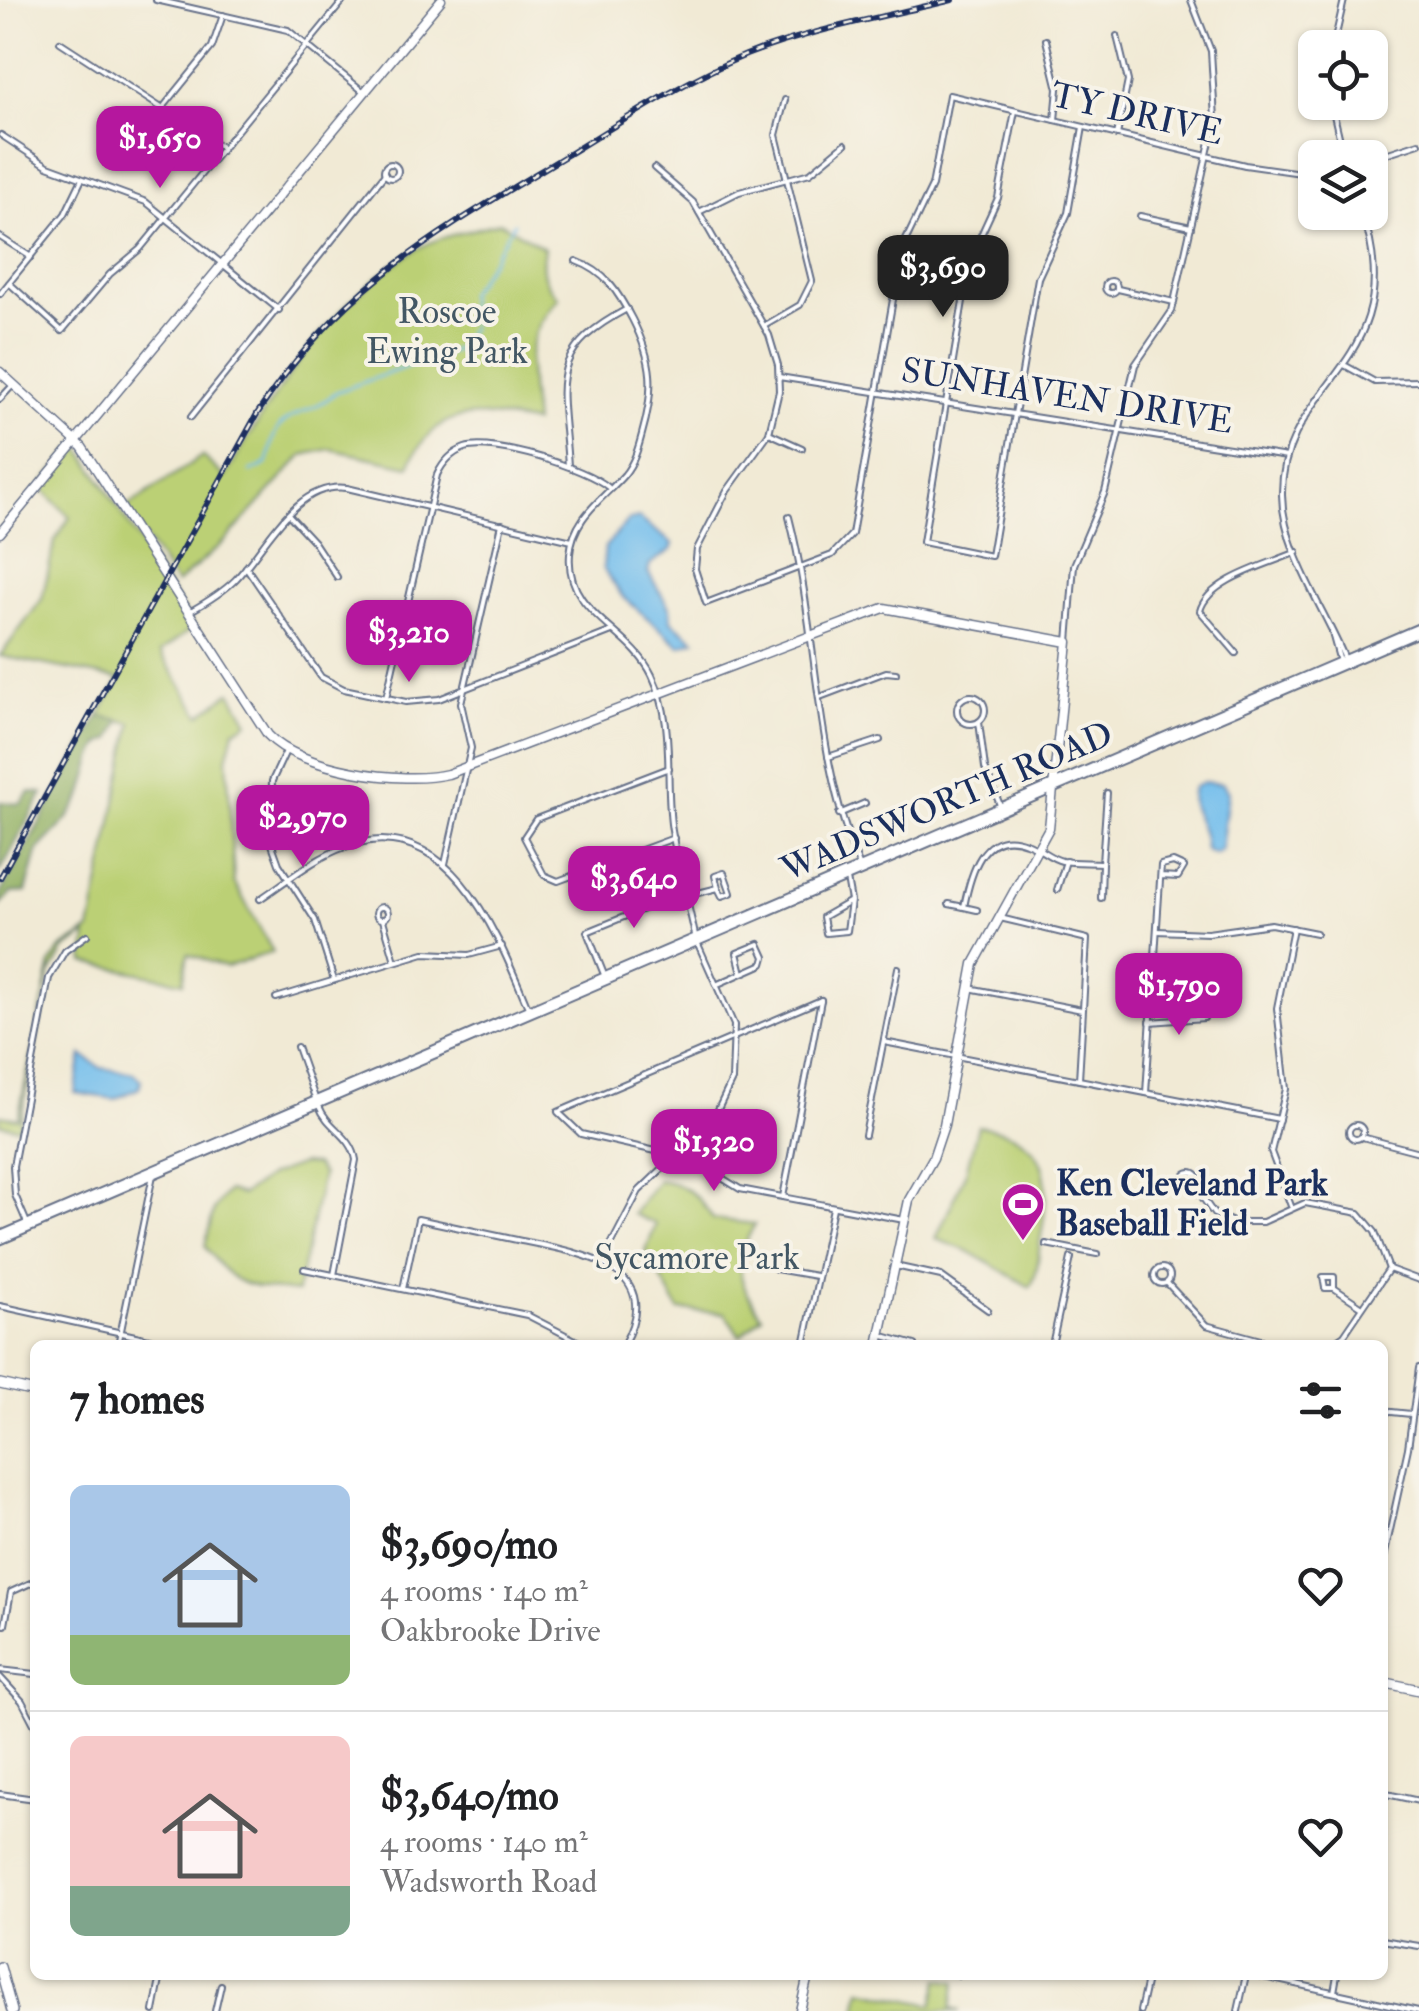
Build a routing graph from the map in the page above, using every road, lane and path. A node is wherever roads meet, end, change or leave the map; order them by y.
1 (156, 0) edge
2 (344, 0) edge
3 (1192, 0) edge
4 (1344, 0) edge
5 (438, 4) edge
6 (223, 15) junction
7 (1337, 30) edge
8 (1117, 36) dead end
9 (1046, 40) dead end
10 (60, 42) dead end
11 (307, 45) junction
12 (364, 92) junction
13 (785, 100) dead end
14 (161, 110) junction
15 (1015, 111) junction
16 (1055, 120) junction
17 (1083, 127) junction
18 (1117, 134) junction
19 (1, 135) edge
20 (1419, 143) edge
21 (845, 144) dead end
22 (223, 148) junction
23 (1388, 154) edge
24 (1207, 156) junction
25 (654, 168) dead end
26 (1298, 172) edge
27 (385, 174) dead end
28 (788, 179) junction
29 (82, 180) junction
30 (699, 212) junction
31 (1140, 216) dead end
32 (166, 218) junction
33 (1191, 227) junction
34 (1367, 230) edge
35 (0, 237) edge
36 (30, 257) junction
37 (576, 261) dead end
38 (223, 264) junction
39 (9, 283) junction
40 (1118, 289) dead end
41 (0, 294) edge
42 (1174, 302) junction
43 (627, 309) junction
44 (279, 310) junction
45 (764, 326) junction
46 (1346, 366) junction
47 (0, 372) edge
48 (780, 378) junction
49 (1419, 381) edge
50 (14, 384) junction
51 (878, 390) junction
52 (0, 399) edge
53 (946, 402) junction
54 (1015, 413) junction
55 (191, 417) dead end
56 (1119, 431) junction
57 (769, 432) junction
58 (76, 442) junction
59 (802, 448) dead end
60 (1287, 457) junction
61 (568, 466) junction
62 (610, 488) junction
63 (430, 507) junction
64 (289, 516) junction
65 (789, 517) dead end
66 (502, 524) junction
67 (0, 533) edge
68 (572, 541) junction
69 (1297, 552) junction
70 (802, 566) junction
71 (246, 567) junction
72 (337, 577) dead end
73 (189, 612) junction
74 (1419, 630) edge
75 (612, 631) junction
76 (811, 635) junction
77 (1068, 642) junction
78 (1236, 652) dead end
79 (1343, 663) junction
80 (896, 674) dead end
81 (464, 689) junction
82 (659, 693) junction
83 (820, 697) junction
84 (386, 698) junction
85 (979, 722) junction
86 (880, 740) dead end
87 (286, 751) junction
88 (828, 757) junction
89 (467, 766) junction
90 (669, 768) junction
91 (1054, 787) junction
92 (1107, 793) dead end
93 (864, 803) dead end
94 (1002, 810) junction
95 (839, 814) junction
96 (674, 838) junction
97 (1039, 850) junction
98 (1066, 861) junction
99 (1102, 863) junction
100 (445, 864) junction
101 (861, 868) junction
102 (845, 874) junction
103 (1160, 876) junction
104 (289, 880) junction
105 (718, 888) dead end
106 (1058, 890) dead end
107 (686, 894) junction
108 (260, 898) dead end
109 (1101, 898) dead end
110 (852, 901) junction
111 (950, 904) dead end
112 (964, 907) junction
113 (978, 910) dead end
114 (998, 917) junction
115 (383, 920) dead end
116 (1293, 928) junction
117 (1156, 931) junction
118 (1316, 933) dead end
119 (87, 935) dead end
120 (696, 940) junction
121 (502, 946) junction
122 (395, 961) junction
123 (898, 968) dead end
124 (742, 974) junction
125 (606, 978) junction
126 (334, 980) junction
127 (718, 984) junction
128 (969, 988) junction
129 (276, 998) dead end
130 (529, 1010) junction
131 (1083, 1010) junction
132 (1204, 1018) dead end
133 (1150, 1022) junction
134 (735, 1037) junction
135 (884, 1042) junction
136 (297, 1047) dead end
137 (956, 1056) junction
138 (1080, 1080) junction
139 (1146, 1092) junction
140 (316, 1101) junction
141 (1279, 1119) junction
142 (866, 1135) dead end
143 (1362, 1137) dead end
144 (1419, 1152) edge
145 (676, 1155) junction
146 (154, 1170) junction
147 (1195, 1187) dead end
148 (783, 1197) junction
149 (833, 1206) junction
150 (1291, 1206) junction
151 (904, 1220) junction
152 (28, 1226) junction
153 (0, 1238) edge
154 (1046, 1244) dead end
155 (1069, 1249) junction
156 (1078, 1250) junction
157 (1097, 1254) dead end
158 (1072, 1258) junction
159 (602, 1262) junction
160 (894, 1266) junction
161 (776, 1268) dead end
162 (304, 1269) dead end
163 (1389, 1269) junction
164 (334, 1275) junction
165 (818, 1277) junction
166 (1419, 1280) edge
167 (1166, 1282) dead end
168 (1334, 1288) dead end
169 (403, 1289) junction
170 (0, 1306) edge
171 (1361, 1306) junction
172 (988, 1310) dead end
173 (120, 1333) junction
174 (1249, 1334) junction
175 (119, 1340) edge
176 (153, 1340) edge
177 (576, 1340) edge
178 (626, 1340) edge
179 (805, 1340) edge
180 (878, 1340) edge
181 (1053, 1340) edge
182 (1247, 1340) edge
183 (1265, 1340) edge
184 (1336, 1340) edge
185 (1419, 1368) edge
186 (0, 1384) edge
187 (30, 1391) edge
188 (1388, 1412) edge
189 (1411, 1414) junction
190 (1388, 1525) edge
191 (30, 1583) edge
192 (5, 1624) dead end
193 (0, 1670) edge
194 (30, 1673) edge
195 (0, 1678) edge
196 (1388, 1683) edge
197 (1419, 1690) edge
198 (30, 1717) edge
199 (1388, 1793) edge
200 (0, 1794) edge
201 (30, 1798) edge
202 (1419, 1801) edge
203 (1388, 1941) edge
204 (1419, 1946) edge
205 (0, 1967) edge
206 (160, 1980) edge
207 (807, 1980) edge
208 (1147, 1980) edge
209 (1245, 1980) edge
210 (1278, 1980) edge
211 (1337, 1980) edge
212 (221, 1985) dead end
213 (3, 1988) edge
214 (1334, 1992) junction
215 (1390, 2008) edge
216 (12, 2011) edge
217 (154, 2011) edge
218 (216, 2011) edge
219 (800, 2011) edge
220 (1140, 2011) edge
221 (1238, 2011) edge
222 (1418, 2011) edge

1 - 6 street
2 - 11 street
3 - 24 street
4 - 7 street
5 - 12 street
6 - 11 street
6 - 14 street
8 - 18 street
9 - 16 street
10 - 14 street
11 - 12 street
11 - 22 street
12 - 38 street
13 - 28 street
14 - 22 street
15 - 16 street, TY DRIVE
15 - 51 street, TY DRIVE
15 - 53 street
16 - 17 street, TY DRIVE
17 - 18 street, TY DRIVE
17 - 54 street
18 - 24 street, TY DRIVE
19 - 29 street
20 - 23 street
21 - 28 street
22 - 32 street
24 - 26 street, TY DRIVE
24 - 33 street
25 - 30 street
27 - 44 street
28 - 30 street
28 - 45 street
29 - 32 street
29 - 36 street
30 - 45 street
31 - 33 street
32 - 38 street
32 - 39 street
33 - 42 street
34 - 46 street
35 - 36 street
36 - 39 street
37 - 43 street
38 - 44 street
38 - 58 street
39 - 41 street
40 - 42 street
42 - 56 street
43 - 61 street
43 - 62 street
44 - 55 street
45 - 48 street
46 - 49 street
46 - 60 street
47 - 50 street
48 - 51 street, SUNHAVEN DRIVE
48 - 57 street
50 - 52 street
50 - 58 street
51 - 53 street, SUNHAVEN DRIVE
51 - 70 street
53 - 54 street, SUNHAVEN DRIVE
53 - 54 street
54 - 56 street, SUNHAVEN DRIVE
56 - 60 street, SUNHAVEN DRIVE
56 - 77 street
57 - 59 street
57 - 70 street
58 - 67 street
58 - 73 street
60 - 69 street
61 - 62 street
61 - 63 street
62 - 68 street
63 - 64 street
63 - 66 street
63 - 84 street
64 - 71 street
64 - 72 street
65 - 70 street
66 - 68 street
66 - 81 street
68 - 75 street
69 - 78 street
69 - 79 street
70 - 76 street
71 - 73 street
71 - 84 street
73 - 87 street
74 - 79 highway, WADSWORTH ROAD
75 - 81 street
75 - 82 street
76 - 77 street
76 - 82 street
76 - 83 street
77 - 91 street
79 - 91 highway, WADSWORTH ROAD
80 - 83 street
81 - 84 street
81 - 89 street
82 - 89 street
82 - 90 street
83 - 88 street
85 - 85 street
85 - 94 street
86 - 88 street
87 - 89 street
87 - 104 street
88 - 95 street
89 - 100 street
90 - 96 street
90 - 96 street
91 - 94 highway, WADSWORTH ROAD
91 - 97 street
92 - 99 street
93 - 95 street
94 - 101 highway, WADSWORTH ROAD
95 - 101 street
96 - 107 street
97 - 98 street
97 - 112 street
97 - 114 street
98 - 99 street
98 - 106 street
99 - 109 street
100 - 104 street
100 - 121 street
101 - 102 highway, WADSWORTH ROAD
102 - 110 street
102 - 120 highway, WADSWORTH ROAD
103 - 103 street
103 - 117 street
104 - 108 street
104 - 126 street
105 - 107 street
107 - 120 street
107 - 125 street
110 - 110 street
111 - 112 street
112 - 113 street
114 - 128 street
114 - 131 street
115 - 122 street
116 - 117 street
116 - 118 street
116 - 141 street
117 - 133 street
119 - 152 street
120 - 125 highway, WADSWORTH ROAD
120 - 127 street
121 - 122 street
121 - 130 street
122 - 126 street
123 - 135 street
124 - 124 street
124 - 127 street
125 - 130 highway, WADSWORTH ROAD
126 - 129 street
127 - 134 street
128 - 131 street
128 - 137 street
130 - 140 highway, WADSWORTH ROAD
131 - 138 street
132 - 133 street
133 - 139 street
134 - 145 street
134 - 145 street
134 - 148 street
135 - 137 street
135 - 142 street
136 - 140 street
137 - 138 street
137 - 151 street
138 - 139 street
139 - 141 street
140 - 146 highway, WADSWORTH ROAD
140 - 164 street
141 - 150 street
143 - 144 street
145 - 148 street
145 - 159 street
146 - 152 highway, WADSWORTH ROAD
146 - 173 street
147 - 150 street
148 - 149 street
149 - 151 street
149 - 165 street
150 - 163 street
151 - 160 street
152 - 153 highway, WADSWORTH ROAD
154 - 155 street
155 - 156 street
155 - 158 street
156 - 157 street
156 - 158 street
158 - 181 street
159 - 169 street
159 - 178 street
160 - 172 street
160 - 180 street
161 - 165 street
162 - 164 street
163 - 166 street
163 - 171 street
164 - 169 street
165 - 179 street
167 - 174 street
168 - 171 street
169 - 177 street
170 - 173 street
171 - 184 street
173 - 175 street
173 - 176 street
174 - 182 street
174 - 183 street
185 - 189 street
186 - 187 main road
188 - 189 street
189 - 190 street
191 - 192 street
193 - 194 street
195 - 198 street
196 - 197 main road
199 - 202 street
200 - 201 street
203 - 204 street
205 - 213 main road
206 - 217 street
207 - 219 street
208 - 220 street
209 - 221 street
210 - 214 street
211 - 214 street
212 - 218 street
213 - 216 main road
214 - 215 street
215 - 222 street

